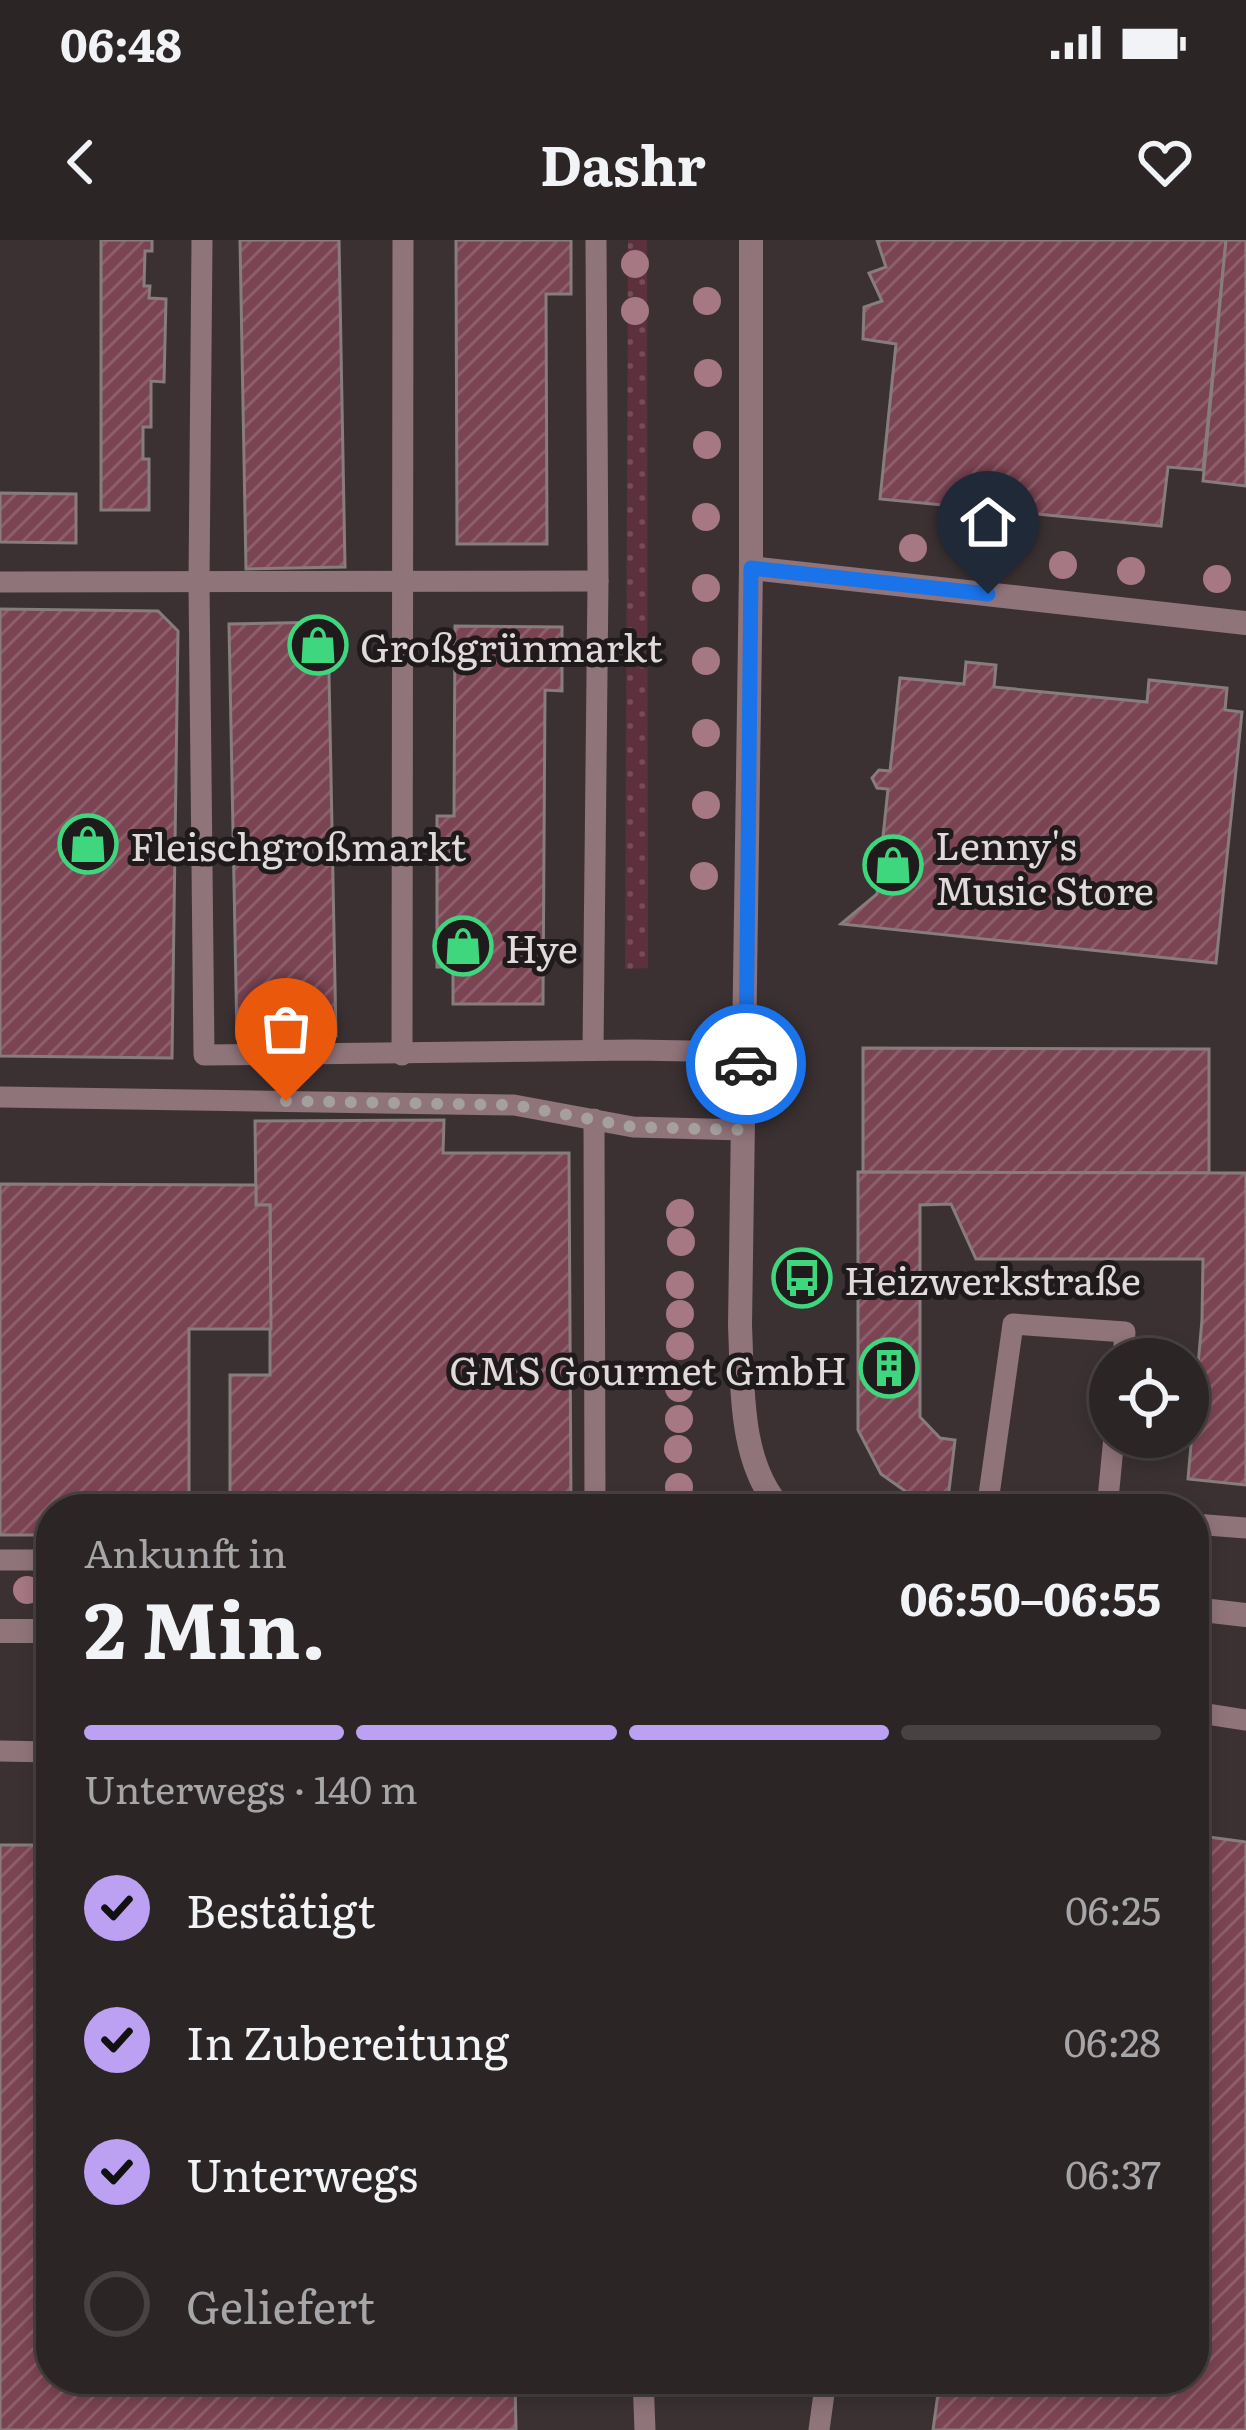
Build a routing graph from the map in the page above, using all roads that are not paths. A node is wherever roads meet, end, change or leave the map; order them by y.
1 (202, 240) edge
2 (404, 240) edge
3 (596, 240) edge
4 (751, 240) edge
5 (751, 568) junction
6 (598, 580) junction
7 (0, 582) edge
8 (199, 583) junction
9 (403, 583) junction
10 (1246, 622) edge
11 (593, 1050) junction
12 (746, 1052) junction
13 (402, 1055) junction
14 (0, 1096) edge
15 (593, 1119) junction
16 (745, 1130) junction
17 (1125, 1338) edge
18 (1112, 1458) edge
19 (595, 1494) edge
20 (770, 1494) edge
21 (989, 1494) edge
22 (1108, 1494) edge
23 (1209, 1525) edge
24 (1246, 1528) edge
25 (0, 1560) edge
26 (36, 1560) edge
27 (1209, 1611) edge
28 (1246, 1615) edge
29 (0, 1631) edge
30 (36, 1631) edge
31 (1209, 1714) edge
32 (1246, 1720) edge
33 (0, 1751) edge
34 (36, 1751) edge
35 (644, 2394) edge
36 (824, 2394) edge
37 (645, 2430) edge
38 (819, 2430) edge

1 - 8 lane
2 - 9 lane
3 - 6 lane
4 - 5 street
5 - 10 street
5 - 12 street
6 - 9 lane
6 - 11 lane
7 - 8 lane
8 - 9 lane
8 - 13 lane
9 - 13 lane
11 - 12 lane
11 - 13 lane
12 - 16 street
14 - 15 lane
15 - 16 lane
15 - 19 lane
16 - 20 street
17 - 21 lane
18 - 22 lane
23 - 24 lane
25 - 26 lane
27 - 28 street
29 - 30 street
31 - 32 lane
33 - 34 lane
35 - 37 lane
36 - 38 lane

